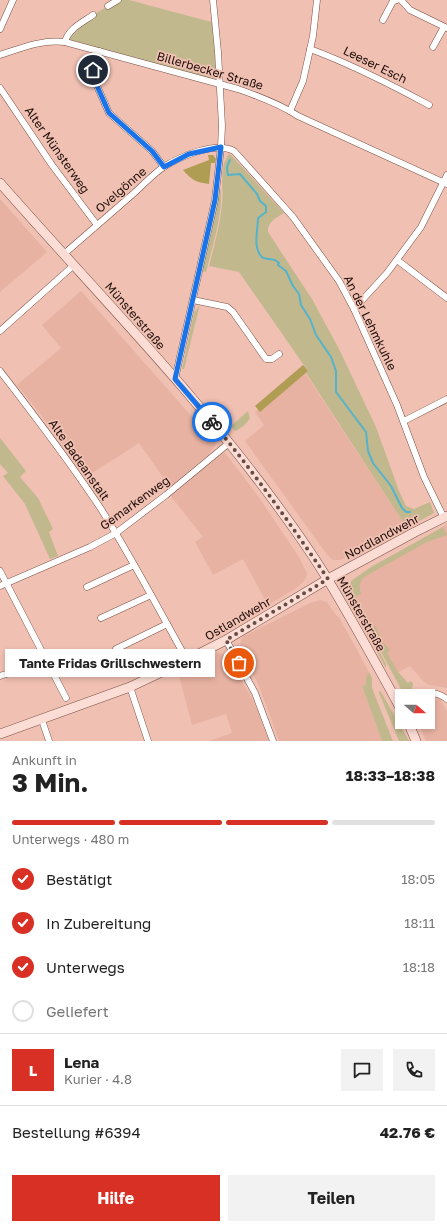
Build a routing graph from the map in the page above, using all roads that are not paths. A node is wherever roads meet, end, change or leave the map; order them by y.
1 (13, 0) edge
2 (118, 0) edge
3 (213, 0) edge
4 (317, 0) edge
5 (397, 0) edge
6 (401, 0) edge
7 (108, 6) dead end
8 (94, 15) dead end
9 (382, 20) dead end
10 (446, 28) edge
11 (0, 29) edge
12 (65, 42) junction
13 (433, 47) dead end
14 (310, 49) junction
15 (98, 51) junction
16 (0, 54) edge
17 (219, 85) junction
18 (0, 88) edge
19 (429, 105) dead end
20 (290, 111) junction
21 (221, 147) junction
22 (164, 167) junction
23 (447, 176) edge
24 (0, 183) edge
25 (445, 183) edge
26 (97, 225) junction
27 (64, 254) junction
28 (397, 260) junction
29 (74, 265) junction
30 (447, 298) edge
31 (193, 300) junction
32 (354, 309) junction
33 (0, 331) edge
34 (279, 354) dead end
35 (0, 372) edge
36 (175, 379) junction
37 (447, 399) edge
38 (404, 421) junction
39 (229, 443) junction
40 (445, 517) edge
41 (116, 533) junction
42 (134, 565) junction
43 (0, 571) edge
44 (328, 579) junction
45 (7, 584) junction
46 (0, 586) edge
47 (87, 587) dead end
48 (151, 595) junction
49 (101, 618) dead end
50 (167, 624) junction
51 (226, 640) junction
52 (116, 649) dead end
53 (187, 660) junction
54 (46, 662) junction
55 (0, 676) edge
56 (130, 687) junction
57 (435, 693) edge
58 (395, 696) edge
59 (66, 698) dead end
60 (447, 699) edge
61 (42, 720) junction
62 (411, 729) edge
63 (0, 734) edge
64 (49, 741) edge
65 (148, 741) edge
66 (273, 741) edge
67 (416, 741) edge

1 - 11 street
2 - 7 street
3 - 17 street
4 - 14 street
5 - 9 street
6 - 10 street
8 - 12 street
10 - 13 street
12 - 15 street, Billerbecker Straße
12 - 16 street, Billerbecker Straße
14 - 19 street, Leeser Esch
14 - 20 street
15 - 17 street, Billerbecker Straße
15 - 22 street
17 - 20 street, Billerbecker Straße
17 - 21 street
18 - 26 street, Alter Münsterweg
20 - 25 street, Billerbecker Straße
21 - 22 street, Ovelgönne
21 - 31 street
21 - 32 street, An der Lehmkuhle
22 - 26 street, Ovelgönne
23 - 25 street
24 - 27 main road, Münsterstraße
25 - 28 street
26 - 27 street, Ovelgönne
27 - 29 main road, Münsterstraße
28 - 30 street
28 - 32 street
29 - 33 street
29 - 36 main road, Münsterstraße
31 - 34 street
31 - 36 street
32 - 38 street, An der Lehmkuhle
35 - 41 street, Alte Badeanstalt
36 - 39 main road, Münsterstraße
37 - 38 street
38 - 40 street, An der Lehmkuhle
39 - 41 street, Gemarkenweg
39 - 44 main road, Münsterstraße
40 - 44 main road, Nordlandwehr
41 - 42 street, Alte Badeanstalt
41 - 45 street, Gemarkenweg
42 - 47 street
42 - 48 street, Alte Badeanstalt
43 - 45 street
44 - 51 main road, Ostlandwehr
44 - 58 main road, Münsterstraße
45 - 46 street, Gemarkenweg
45 - 54 street
48 - 49 street
48 - 50 street, Alte Badeanstalt
50 - 52 street
50 - 53 street, Alte Badeanstalt
51 - 53 main road, Ostlandwehr
51 - 66 street
53 - 56 main road, Ostlandwehr
54 - 55 street
54 - 59 street
56 - 61 main road, Ostlandwehr
56 - 65 street
57 - 60 street
61 - 63 main road, Ostlandwehr
61 - 64 street
62 - 67 main road

